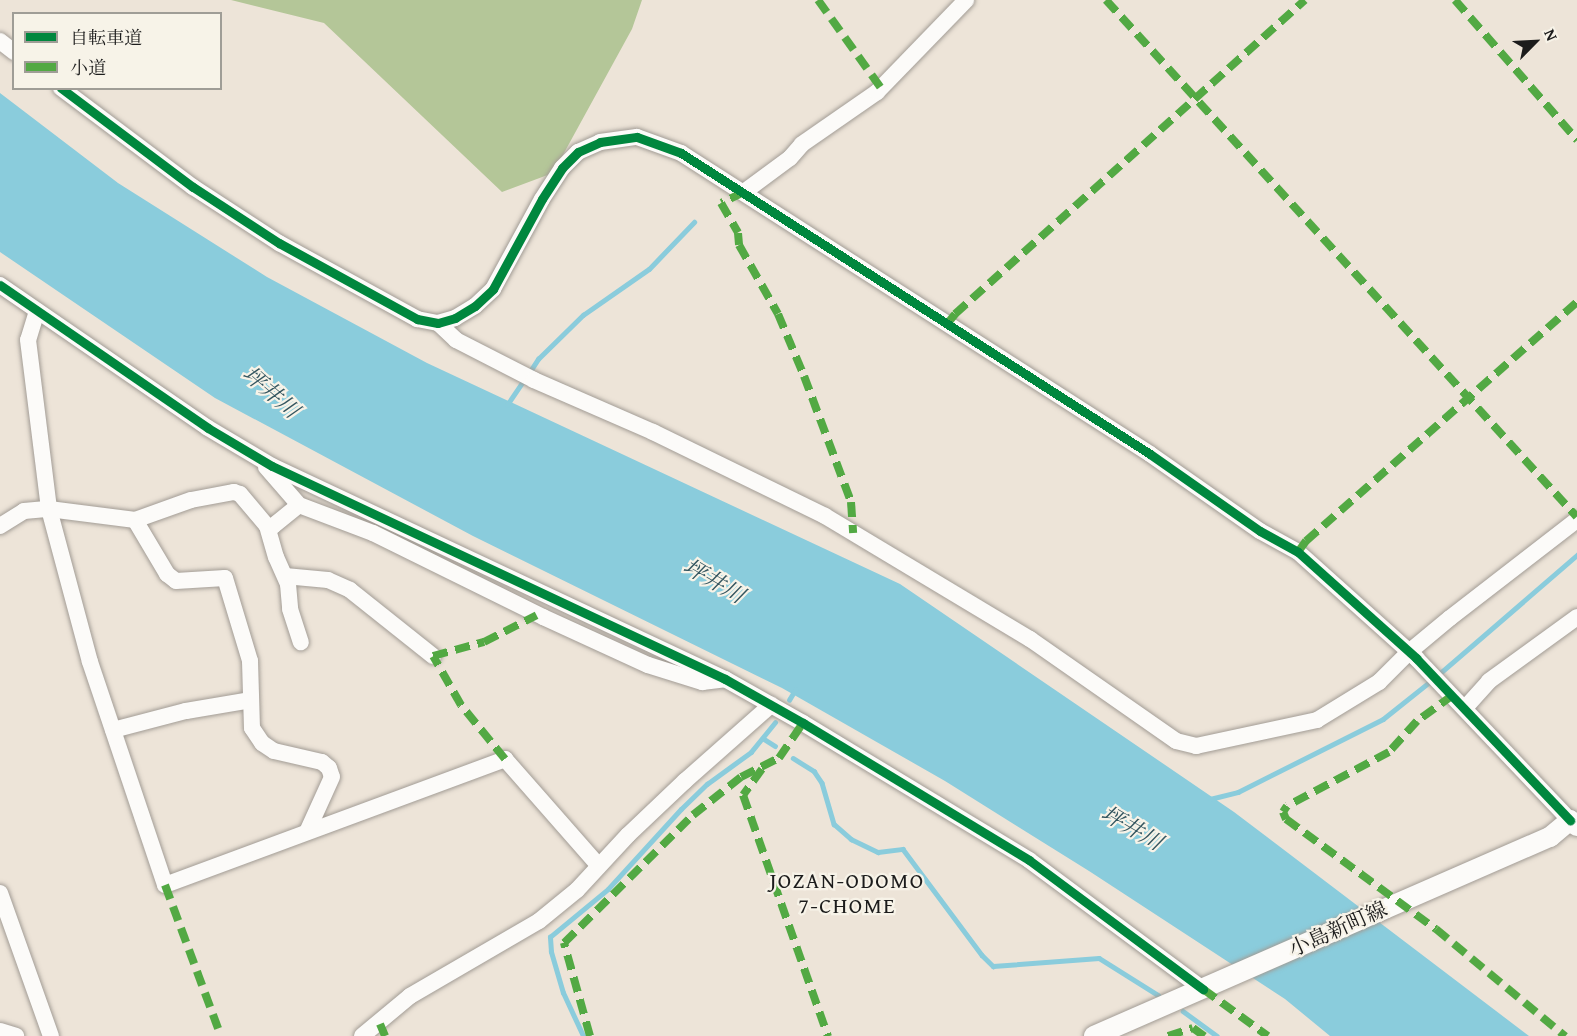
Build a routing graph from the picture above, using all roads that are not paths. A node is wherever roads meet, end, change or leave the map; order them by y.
1 (966, 0) edge
2 (0, 41) edge
3 (12, 50) edge
4 (65, 90) edge
5 (744, 192) junction
6 (0, 285) edge
7 (37, 311) junction
8 (438, 322) junction
9 (257, 457) junction
10 (299, 505) junction
11 (49, 509) junction
12 (135, 520) junction
13 (1577, 520) edge
14 (0, 526) edge
15 (267, 526) junction
16 (285, 576) junction
17 (1577, 617) edge
18 (301, 642) dead end
19 (1412, 655) junction
20 (433, 656) dead end
21 (725, 679) junction
22 (251, 700) junction
23 (771, 705) junction
24 (1465, 708) junction
25 (113, 730) junction
26 (1574, 823) edge
27 (307, 832) junction
28 (599, 866) junction
29 (0, 894) edge
30 (1207, 987) junction
31 (0, 1031) edge
32 (16, 1036) edge
33 (51, 1036) edge
34 (362, 1036) edge
35 (1094, 1036) edge

1 - 5 street
2 - 3 street
4 - 8 street
5 - 8 street
5 - 19 street
6 - 7 street
7 - 9 street
7 - 11 street
8 - 19 street
9 - 10 street
9 - 21 street
10 - 15 street
10 - 21 street
11 - 12 street
11 - 14 street
11 - 25 street
12 - 15 street
12 - 22 street
13 - 19 street
15 - 16 street
16 - 18 street
16 - 20 street
17 - 24 street
19 - 24 street
21 - 23 street
22 - 25 street
22 - 27 street
23 - 28 street
23 - 30 street
24 - 26 street
25 - 27 street
26 - 30 main road, 小島新町線
27 - 28 street
28 - 34 street
29 - 33 street
30 - 35 main road, 小島新町線
31 - 32 street

